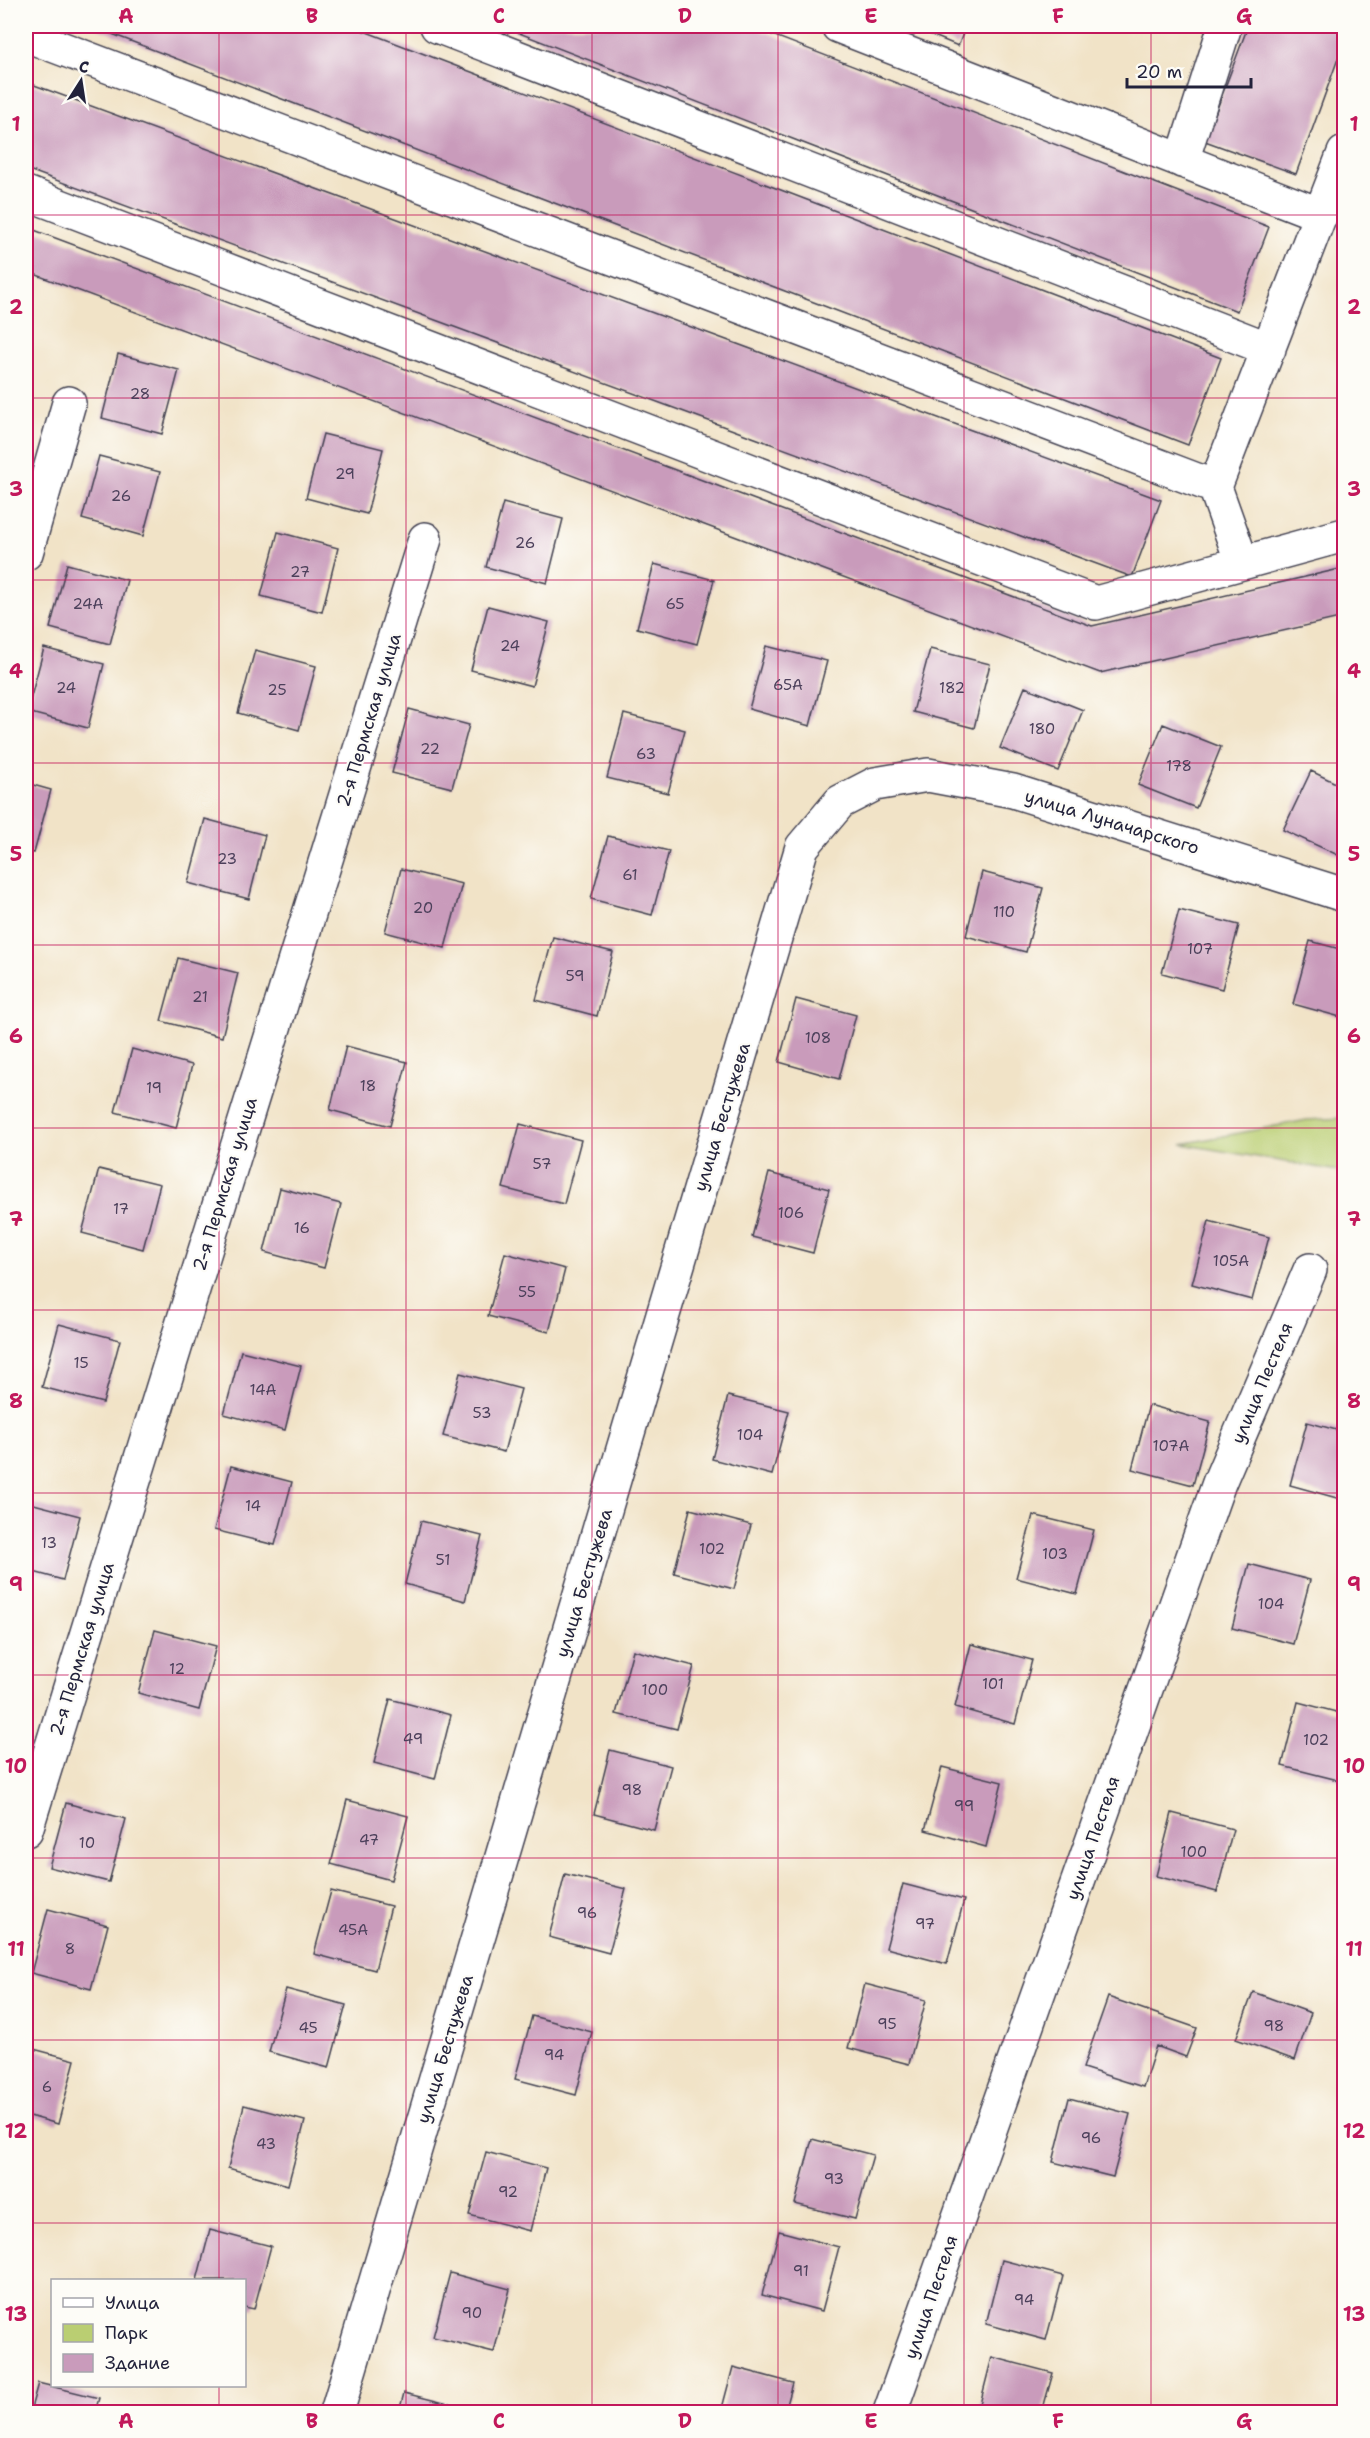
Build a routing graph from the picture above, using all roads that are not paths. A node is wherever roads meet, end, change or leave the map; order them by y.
1 (437, 26) edge
2 (838, 26) edge
3 (1225, 26) edge
4 (26, 35) edge
5 (1344, 153) edge
6 (1182, 161) junction
7 (26, 194) edge
8 (1321, 215) junction
9 (1269, 349) junction
10 (69, 403) dead end
11 (1215, 487) junction
12 (1344, 535) edge
13 (425, 539) dead end
14 (26, 554) edge
15 (1242, 563) junction
16 (875, 784) joint
17 (1344, 893) edge
18 (1310, 1270) dead end
19 (26, 1830) edge
20 (338, 2412) edge
21 (890, 2412) edge

1 - 9 street
2 - 6 street
3 - 6 street
4 - 11 street
5 - 8 street
6 - 8 street
7 - 15 street
8 - 9 street
9 - 11 street
10 - 14 street
11 - 15 street
12 - 15 street
13 - 19 street, 2-я Пермская улица
16 - 17 street, улица Луначарского
16 - 20 street, улица Бестужева
18 - 21 street, улица Пестеля

